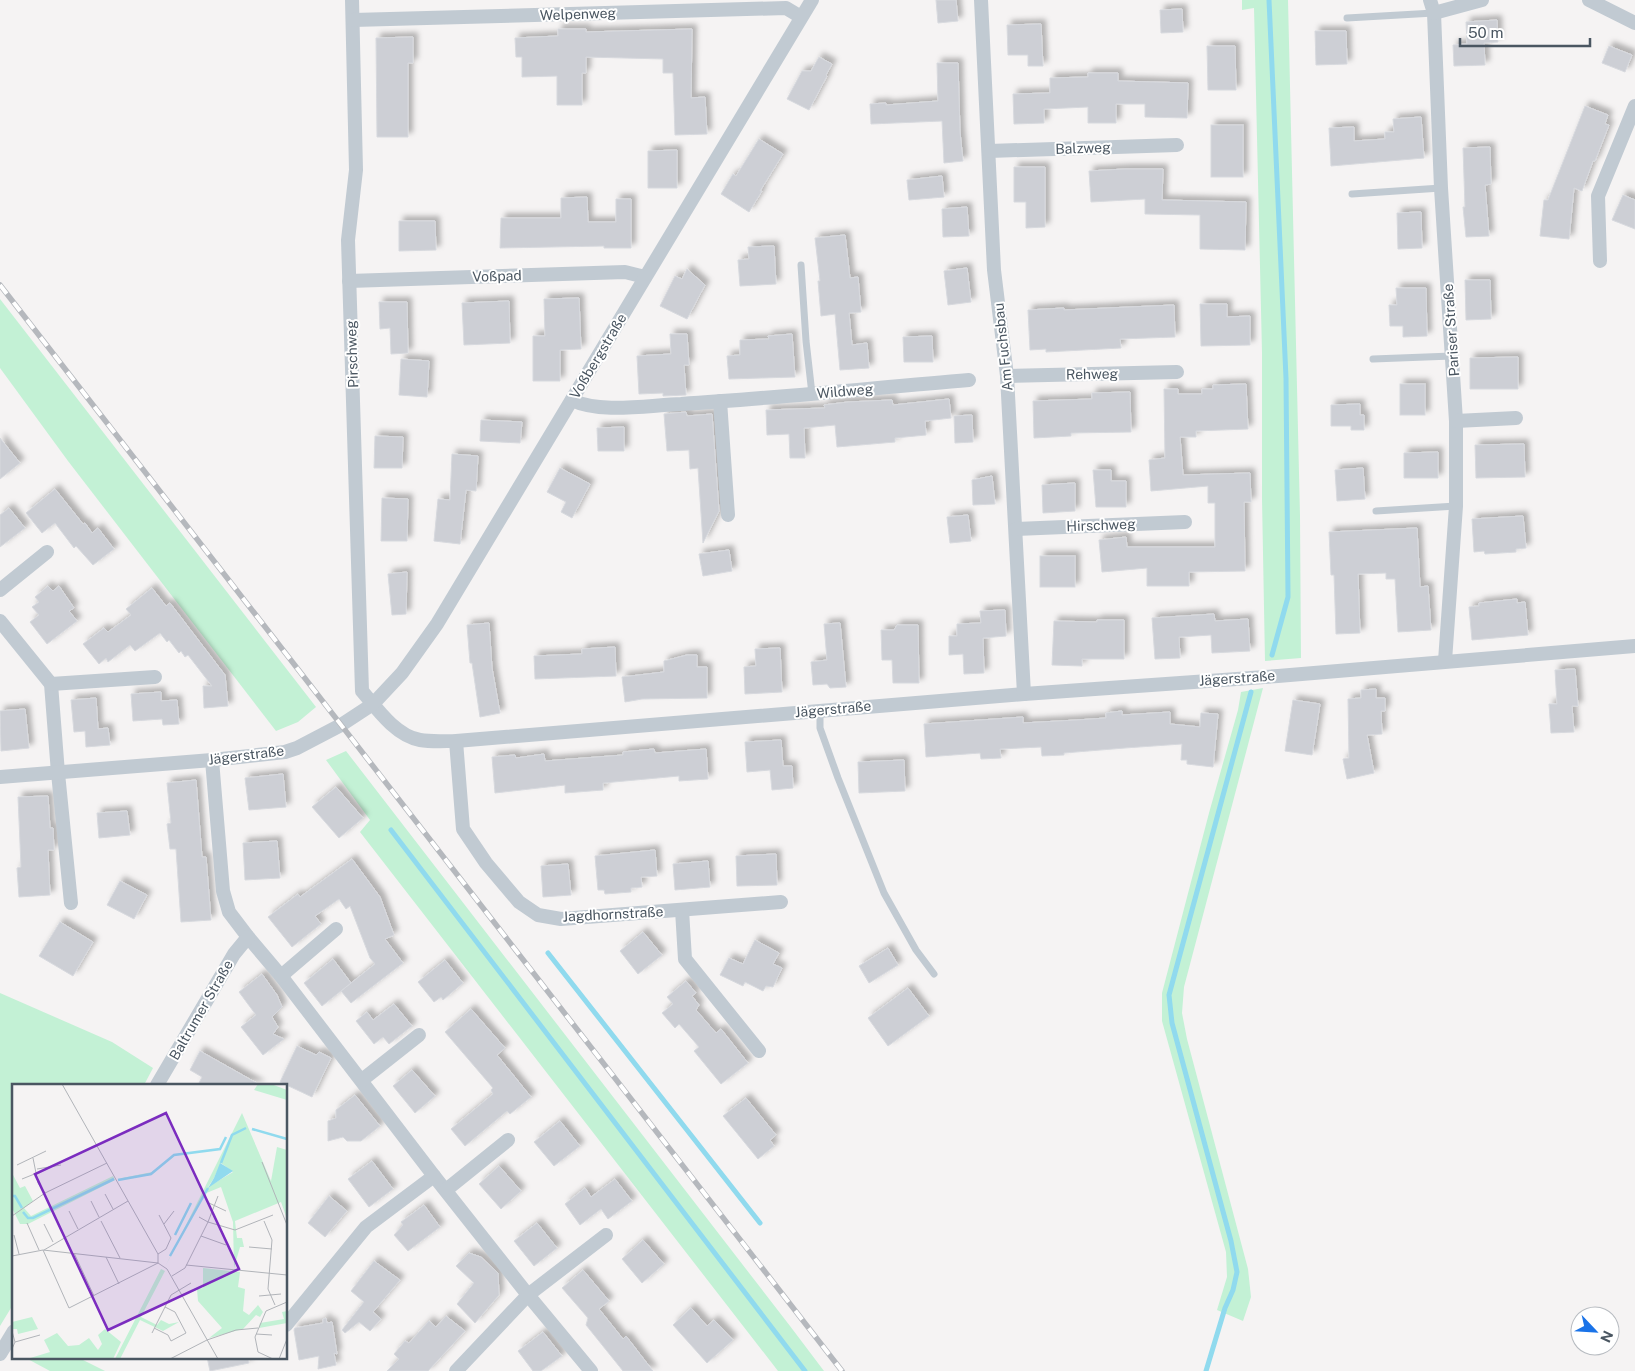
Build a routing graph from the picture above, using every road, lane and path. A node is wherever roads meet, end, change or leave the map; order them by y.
1 (352, 0) edge
2 (812, 0) edge
3 (981, 0) edge
4 (1482, 0) edge
5 (1589, 0) edge
6 (1432, 6) edge
7 (801, 17) junction
8 (1347, 18) dead end
9 (1633, 18) edge
10 (353, 20) junction
11 (1635, 106) edge
12 (1177, 145) dead end
13 (989, 151) junction
14 (1441, 188) junction
15 (1352, 194) dead end
16 (1600, 261) dead end
17 (801, 265) dead end
18 (645, 278) junction
19 (349, 281) junction
20 (1452, 356) junction
21 (1373, 359) dead end
22 (1177, 372) dead end
23 (1007, 376) junction
24 (969, 380) dead end
25 (812, 394) junction
26 (572, 400) junction
27 (720, 401) junction
28 (1516, 418) dead end
29 (1456, 421) junction
30 (1456, 506) junction
31 (1376, 511) dead end
32 (728, 515) dead end
33 (1185, 522) dead end
34 (1016, 529) junction
35 (47, 552) dead end
36 (0, 590) edge
37 (0, 621) edge
38 (1635, 646) edge
39 (1445, 661) junction
40 (155, 676) dead end
41 (51, 684) junction
42 (1024, 694) junction
43 (373, 704) junction
44 (820, 710) junction
45 (456, 741) junction
46 (212, 760) junction
47 (58, 773) junction
48 (0, 777) edge
49 (780, 902) dead end
50 (71, 903) dead end
51 (682, 910) junction
52 (336, 929) dead end
53 (248, 937) junction
54 (934, 974) dead end
55 (281, 976) junction
56 (419, 1035) dead end
57 (759, 1051) dead end
58 (362, 1080) junction
59 (158, 1084) edge
60 (508, 1140) dead end
61 (434, 1176) junction
62 (446, 1190) junction
63 (606, 1235) dead end
64 (528, 1295) junction
65 (288, 1323) edge
66 (12, 1334) edge
67 (0, 1354) edge
68 (456, 1371) edge
69 (591, 1371) edge

1 - 10 street, Pirschweg
2 - 7 street, Voßbergstraße
3 - 13 street, Am Fuchsbau
4 - 6 street
5 - 9 street
6 - 8 lane
6 - 14 street, Pariser Straße
7 - 10 street, Welpenweg
7 - 18 street, Voßbergstraße
10 - 19 street, Pirschweg
11 - 16 street
12 - 13 street, Balzweg
13 - 23 street, Am Fuchsbau
14 - 15 lane
14 - 20 street, Pariser Straße
17 - 25 lane
18 - 19 street, Voßpad
18 - 26 street, Voßbergstraße
19 - 43 street, Pirschweg
20 - 21 lane
20 - 29 street, Pariser Straße
22 - 23 street, Rehweg
23 - 34 street, Am Fuchsbau
24 - 25 street, Wildweg
25 - 27 street, Wildweg
26 - 27 street, Wildweg
26 - 43 street, Voßbergstraße
27 - 32 street
28 - 29 street
29 - 30 street, Pariser Straße
30 - 31 lane
30 - 39 street, Pariser Straße
33 - 34 street, Hirschweg
34 - 42 street, Am Fuchsbau
35 - 36 street
37 - 41 street
38 - 39 street, Jägerstraße
39 - 42 street, Jägerstraße
40 - 41 street
41 - 47 street
42 - 44 street, Jägerstraße
43 - 45 street, Jägerstraße
43 - 46 street, Jägerstraße
44 - 45 street, Jägerstraße
44 - 54 lane
45 - 51 street, Jagdhornstraße
46 - 47 street, Jägerstraße
46 - 53 street
47 - 48 street, Jägerstraße
47 - 50 street
49 - 51 street, Jagdhornstraße
51 - 57 street, Jagdhornstraße
52 - 55 street
53 - 55 street
53 - 59 street, Baltrumer Straße
55 - 58 street
56 - 58 street
58 - 61 street
60 - 62 street
61 - 62 street
61 - 65 street
62 - 64 street
63 - 64 street
64 - 68 street
64 - 69 street
66 - 67 street

